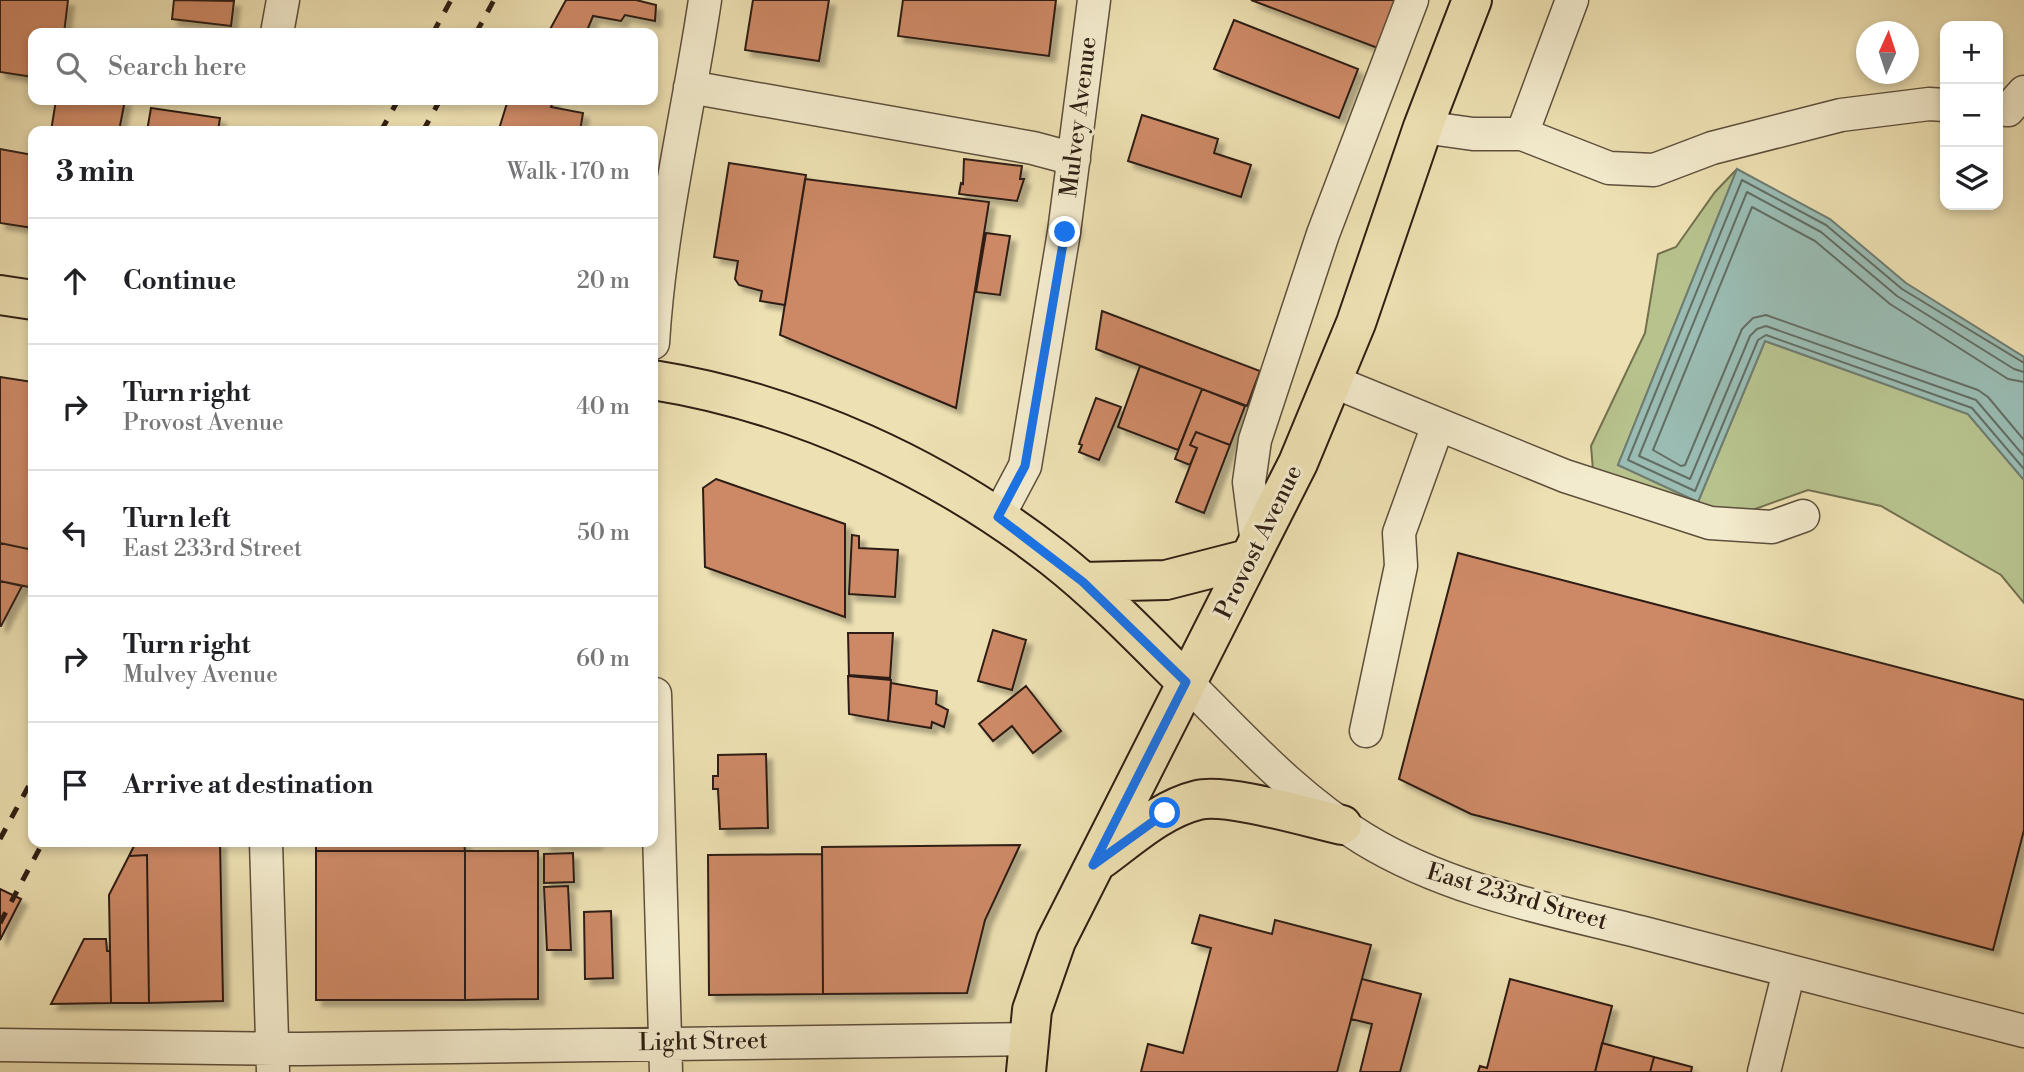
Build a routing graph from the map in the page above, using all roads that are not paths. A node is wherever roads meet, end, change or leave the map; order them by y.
1 (283, 0) edge
2 (705, 0) edge
3 (1094, 0) edge
4 (1412, 0) edge
5 (1472, 0) edge
6 (1572, 0) edge
7 (278, 28) edge
8 (690, 87) junction
9 (2024, 92) edge
10 (1940, 104) edge
11 (2003, 110) edge
12 (1423, 127) junction
13 (1522, 134) junction
14 (1074, 159) junction
15 (658, 286) edge
16 (0, 295) edge
17 (28, 299) edge
18 (658, 381) edge
19 (1332, 382) junction
20 (1438, 425) junction
21 (1803, 516) dead end
22 (998, 517) junction
23 (1253, 552) junction
24 (1083, 582) junction
25 (1186, 682) junction
26 (1366, 731) dead end
27 (658, 793) edge
28 (1342, 825) junction
29 (266, 847) edge
30 (1093, 865) junction
31 (1789, 971) junction
32 (2024, 1031) edge
33 (0, 1045) edge
34 (1027, 1055) edge
35 (666, 1057) edge
36 (272, 1061) edge
37 (1764, 1072) edge

1 - 7 street
2 - 8 street
3 - 14 street, Mulvey Avenue
4 - 23 street
5 - 12 main road, Provost Avenue
6 - 13 street
8 - 14 street
8 - 15 street
9 - 11 street
10 - 13 street
12 - 13 street
12 - 19 main road, Provost Avenue
14 - 22 street, Mulvey Avenue
16 - 17 main road
18 - 22 main road, East 233rd Street
19 - 20 street
19 - 23 main road, Provost Avenue
20 - 21 street
20 - 26 street
22 - 24 main road, East 233rd Street
23 - 24 main road
23 - 25 main road, Provost Avenue
24 - 25 main road, East 233rd Street
25 - 28 street, East 233rd Street
25 - 30 main road, Provost Avenue
27 - 35 street
28 - 30 main road
28 - 31 street, East 233rd Street
29 - 36 street
30 - 34 main road, Provost Avenue
31 - 32 street, East 233rd Street
31 - 37 street
33 - 36 street, Light Street
34 - 35 street, Light Street
35 - 36 street, Light Street

